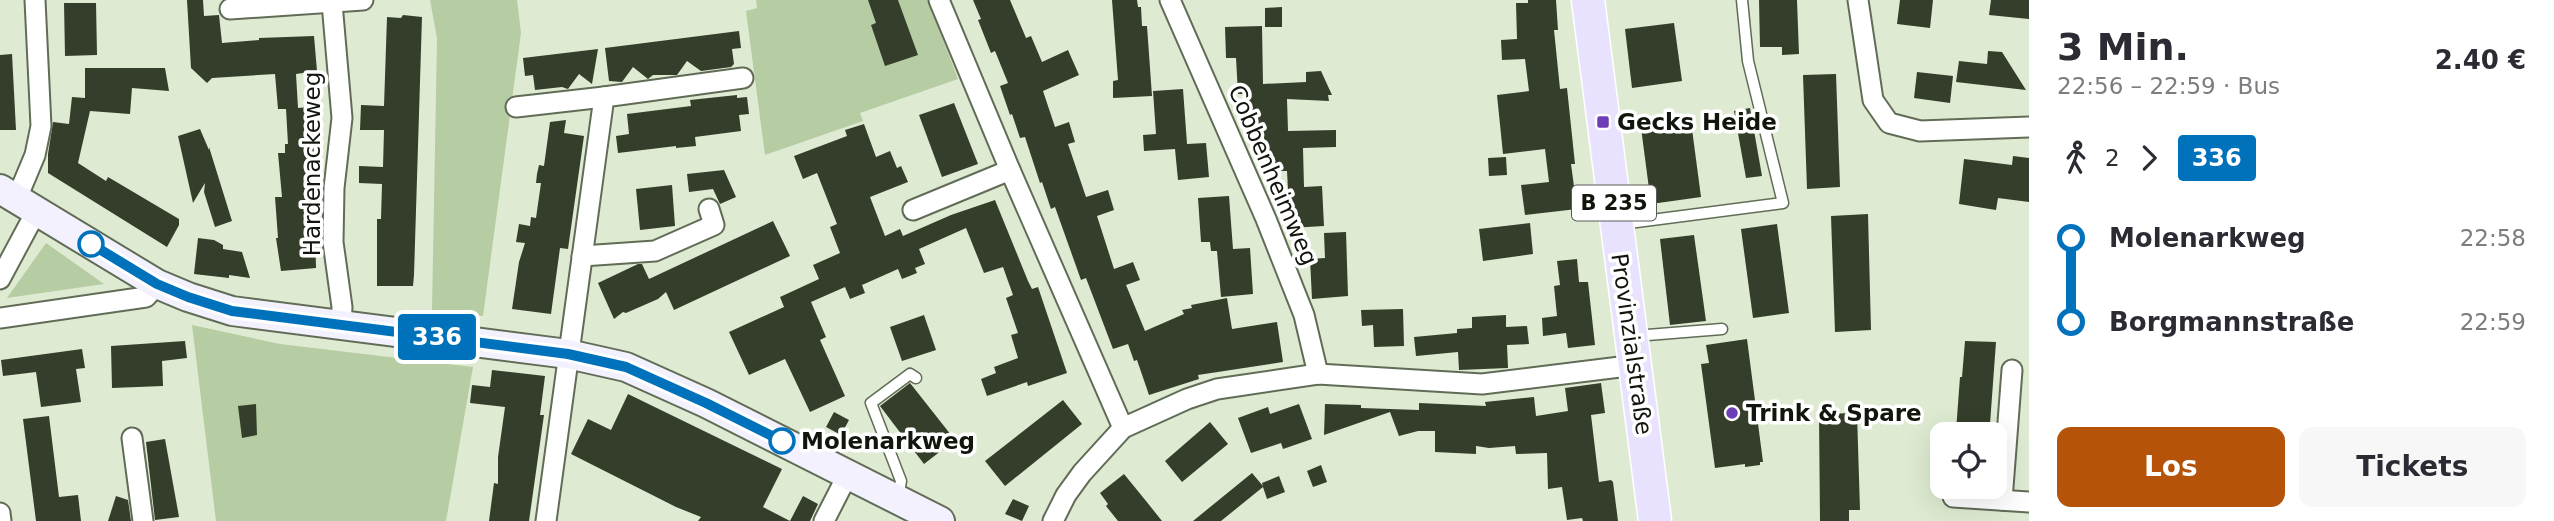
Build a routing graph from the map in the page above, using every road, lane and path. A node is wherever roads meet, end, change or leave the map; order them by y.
1 (35, 0) edge
2 (363, 0) edge
3 (939, 0) edge
4 (1170, 0) edge
5 (1588, 0) edge
6 (1742, 0) edge
7 (1858, 0) edge
8 (332, 3) junction
9 (230, 9) dead end
10 (743, 78) dead end
11 (604, 97) junction
12 (516, 107) dead end
13 (2029, 127) edge
14 (1010, 170) junction
15 (18, 199) edge
16 (709, 209) dead end
17 (913, 210) dead end
18 (1616, 225) junction
19 (582, 256) junction
20 (0, 279) edge
21 (157, 284) junction
22 (0, 318) edge
23 (341, 325) junction
24 (1722, 329) dead end
25 (1634, 351) junction
26 (568, 354) junction
27 (2012, 370) dead end
28 (1318, 374) junction
29 (916, 378) dead end
30 (1124, 428) junction
31 (132, 438) dead end
32 (848, 474) junction
33 (1986, 499) edge
34 (898, 500) junction
35 (2002, 500) junction
36 (2029, 502) edge
37 (0, 513) edge
38 (1, 521) edge
39 (143, 521) edge
40 (546, 521) edge
41 (824, 521) edge
42 (940, 521) edge
43 (1053, 521) edge
44 (1655, 521) edge

1 - 15 street
2 - 8 street
3 - 14 street
4 - 28 street, Cobbenheimweg
5 - 18 main road, Provinzialstraße / B 235
6 - 18 lane
7 - 13 street
8 - 9 street
8 - 23 street, Hardenackeweg
10 - 11 street
11 - 12 street
11 - 19 street
14 - 17 street
14 - 30 street
15 - 20 street
15 - 21 street
16 - 19 street
18 - 25 main road, Provinzialstraße / B 235
19 - 26 street
21 - 22 street
21 - 23 street
23 - 26 street
24 - 25 lane
25 - 28 street
25 - 44 main road, Provinzialstraße / B 235
26 - 32 street
26 - 40 street
27 - 35 street
28 - 30 street
29 - 34 lane
30 - 43 street
31 - 39 street
32 - 34 street
32 - 41 street
33 - 35 street
34 - 42 street
35 - 36 street
37 - 38 street

